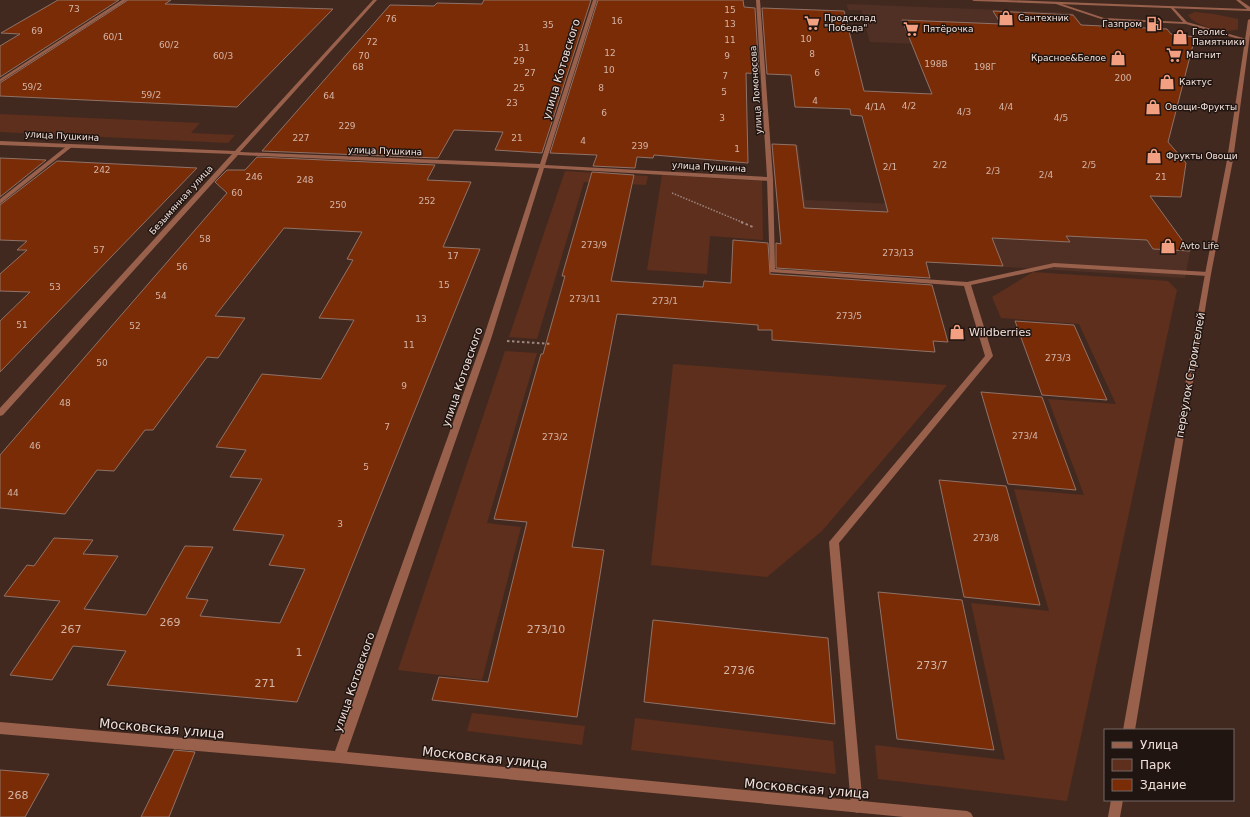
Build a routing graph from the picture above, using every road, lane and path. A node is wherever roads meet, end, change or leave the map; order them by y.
1 (125, 0) edge
2 (375, 0) edge
3 (595, 0) edge
4 (758, 0) edge
5 (974, 0) edge
6 (1238, 0) edge
7 (1057, 3) junction
8 (1172, 7) junction
9 (1250, 10) edge
10 (1250, 20) edge
11 (1186, 23) junction
12 (1248, 40) junction
13 (0, 81) edge
14 (0, 142) edge
15 (70, 146) junction
16 (235, 154) junction
17 (542, 166) junction
18 (770, 179) junction
19 (669, 192) dead end
20 (0, 202) edge
21 (771, 235) junction
22 (1208, 274) junction
23 (967, 284) junction
24 (487, 339) junction
25 (552, 344) dead end
26 (0, 413) edge
27 (0, 728) edge
28 (1129, 729) edge
29 (339, 757) junction
30 (1117, 801) edge
31 (858, 807) junction
32 (967, 817) edge
33 (1114, 817) edge

1 - 13 street
2 - 16 street, Безымянная улица
3 - 17 street, улица Котовского
4 - 18 street, улица Ломоносова
5 - 7 street
6 - 9 street
7 - 8 street
7 - 11 street
8 - 9 street
8 - 11 street
10 - 12 street, переулок Строителей
11 - 12 street
12 - 22 street, переулок Строителей
14 - 15 street, улица Пушкина
15 - 16 street, улица Пушкина
15 - 20 street
16 - 17 street, улица Пушкина
16 - 26 street, Безымянная улица
17 - 18 street, улица Пушкина
17 - 24 street, улица Котовского
18 - 21 street, улица Ломоносова
19 - 21 path
21 - 23 street, улица Ломоносова
22 - 23 street
22 - 28 street, переулок Строителей
23 - 31 street
24 - 25 path
24 - 29 street, улица Котовского
27 - 29 street, Московская улица
29 - 31 street, Московская улица
30 - 33 street
31 - 32 street, Московская улица

